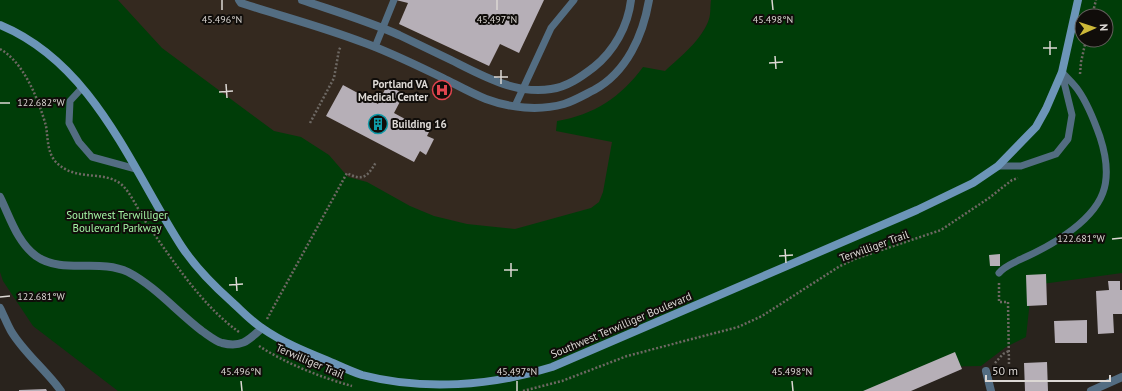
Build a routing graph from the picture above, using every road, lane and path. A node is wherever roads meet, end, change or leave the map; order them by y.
1 (238, 0) edge
2 (302, 0) edge
3 (394, 0) edge
4 (574, 0) edge
5 (631, 0) edge
6 (649, 0) edge
7 (1078, 0) edge
8 (0, 25) edge
9 (382, 29) junction
10 (344, 42) dead end
11 (375, 48) junction
12 (1084, 48) edge
13 (0, 50) edge
14 (1062, 72) junction
15 (82, 88) junction
16 (523, 89) junction
17 (1078, 90) junction
18 (515, 106) junction
19 (310, 123) dead end
20 (376, 162) dead end
21 (998, 166) junction
22 (136, 169) junction
23 (1025, 176) dead end
24 (0, 197) edge
25 (999, 273) joint
26 (0, 308) edge
27 (234, 328) dead end
28 (262, 328) junction
29 (264, 350) dead end
30 (1009, 351) junction
31 (1010, 365) dead end
32 (986, 371) joint
33 (1122, 378) edge
34 (357, 387) dead end
35 (61, 391) edge
36 (523, 391) edge
37 (991, 391) edge
38 (1091, 391) edge

1 - 11 street
2 - 9 street
3 - 9 lane
4 - 16 lane
5 - 16 street
6 - 18 street
7 - 14 main road, Southwest Terwilliger Boulevard
8 - 15 main road, Southwest Terwilliger Boulevard
9 - 11 lane
9 - 16 street
10 - 19 path
11 - 18 street
12 - 17 path
13 - 27 path
14 - 17 lane
14 - 21 main road, Southwest Terwilliger Boulevard
14 - 21 lane
15 - 22 main road, Southwest Terwilliger Boulevard
15 - 22 lane
16 - 18 lane
17 - 25 lane
20 - 28 path
21 - 28 main road, Southwest Terwilliger Boulevard
22 - 28 main road, Southwest Terwilliger Boulevard
23 - 36 path, Terwilliger Trail
24 - 28 street
25 - 30 path
26 - 35 street
29 - 34 path, Terwilliger Trail
30 - 31 path
30 - 32 path
32 - 37 street
33 - 38 street

